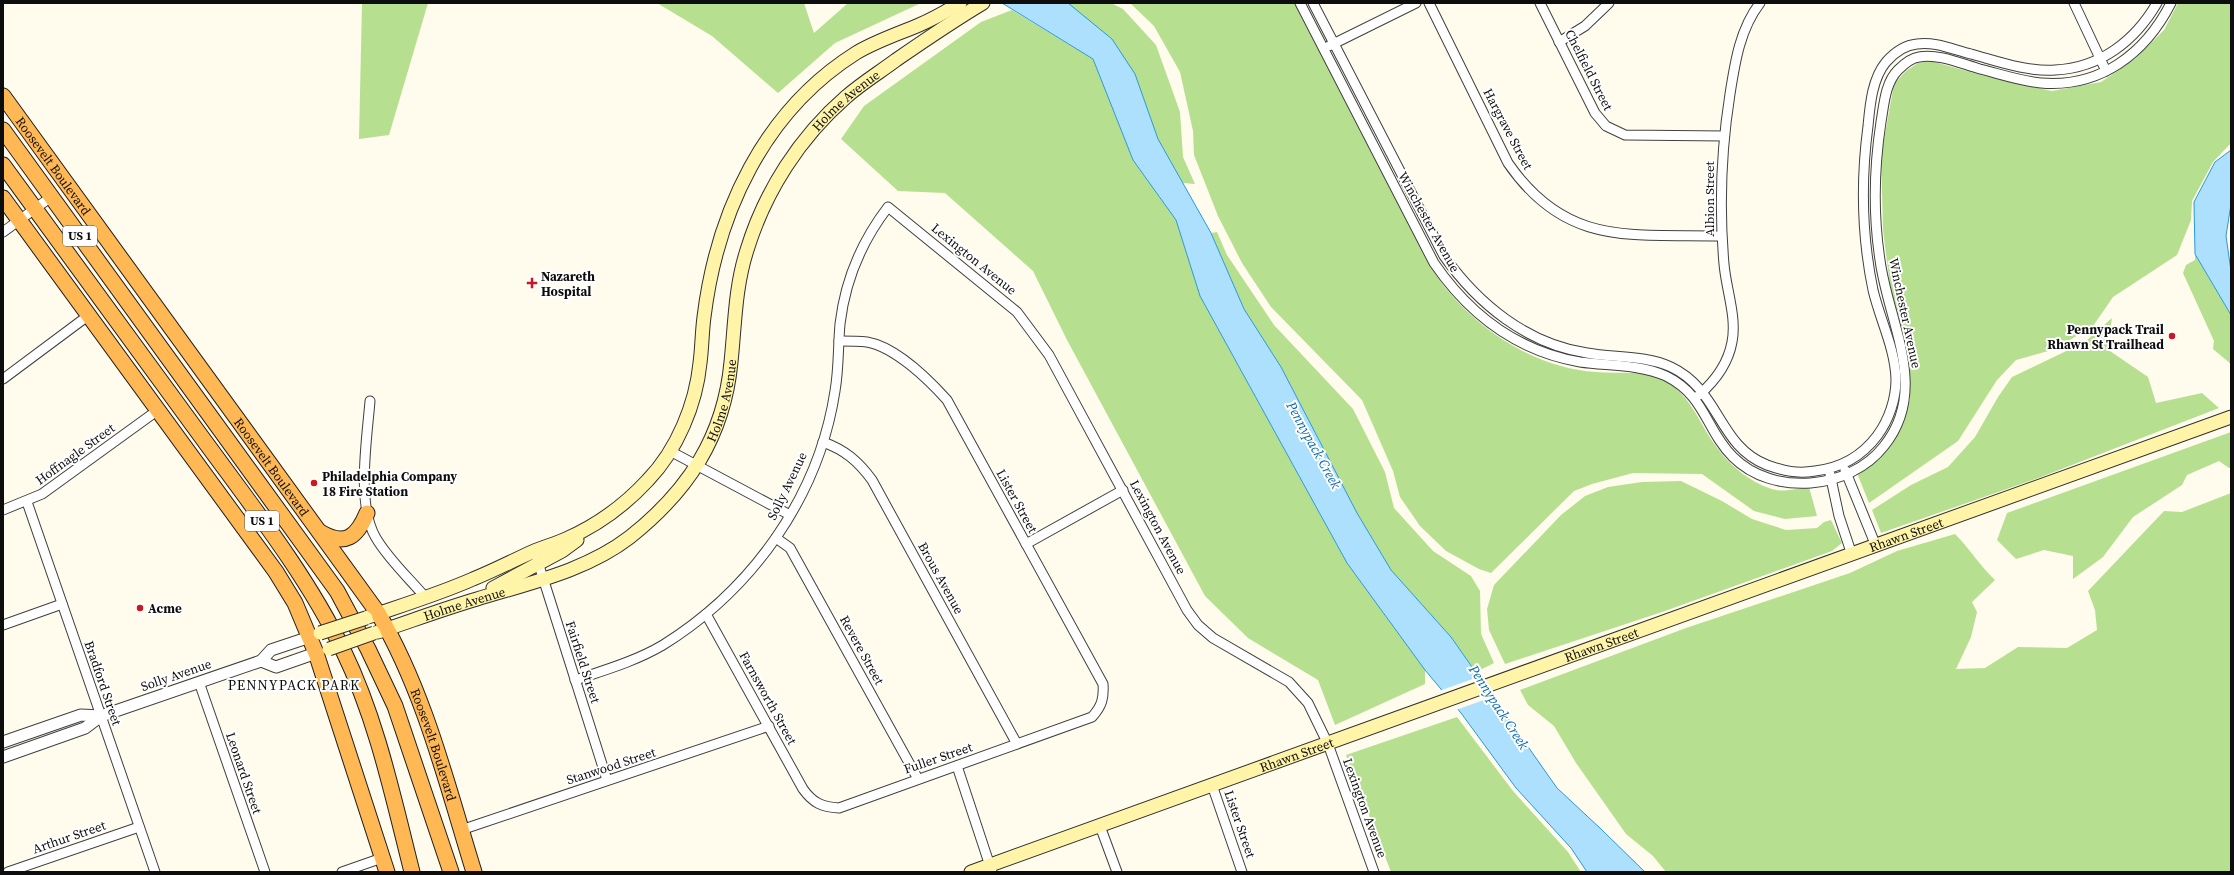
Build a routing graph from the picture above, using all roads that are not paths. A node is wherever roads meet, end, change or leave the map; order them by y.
1 (960, 3) edge
2 (983, 3) edge
3 (1300, 3) edge
4 (1314, 3) edge
5 (1416, 3) edge
6 (1429, 3) edge
7 (1540, 3) edge
8 (1609, 3) edge
9 (1760, 3) edge
10 (2074, 3) edge
11 (2157, 3) edge
12 (2171, 3) edge
13 (950, 16) junction
14 (1560, 42) junction
15 (1334, 44) junction
16 (1324, 48) junction
17 (2100, 57) junction
18 (2106, 71) junction
19 (1879, 74) junction
20 (1891, 80) junction
21 (3, 96) edge
22 (3, 130) edge
23 (1724, 136) junction
24 (3, 164) edge
25 (51, 197) junction
26 (3, 198) edge
27 (888, 207) joint
28 (1419, 208) junction
29 (35, 209) junction
30 (1409, 215) junction
31 (20, 220) junction
32 (3, 232) edge
33 (1721, 236) junction
34 (1884, 285) junction
35 (1873, 287) junction
36 (89, 316) junction
37 (839, 341) junction
38 (1547, 342) junction
39 (1543, 352) junction
40 (3, 379) edge
41 (1703, 392) junction
42 (1695, 399) junction
43 (370, 401) dead end
44 (158, 410) junction
45 (2229, 418) edge
46 (823, 442) junction
47 (670, 452) junction
48 (1843, 465) junction
49 (698, 466) junction
50 (1828, 469) junction
51 (1846, 474) junction
52 (1831, 479) junction
53 (1123, 490) junction
54 (27, 502) junction
55 (3, 510) edge
56 (367, 513) junction
57 (790, 515) junction
58 (597, 523) junction
59 (320, 532) junction
60 (776, 538) junction
61 (1026, 544) junction
62 (1876, 546) junction
63 (534, 551) junction
64 (1852, 555) junction
65 (539, 564) junction
66 (543, 579) junction
67 (425, 597) junction
68 (468, 601) junction
69 (62, 604) junction
70 (706, 614) junction
71 (372, 616) junction
72 (3, 625) edge
73 (381, 631) junction
74 (315, 635) junction
75 (322, 651) junction
76 (261, 661) junction
77 (576, 680) junction
78 (199, 682) junction
79 (100, 716) junction
80 (1081, 721) joint
81 (769, 726) junction
82 (3, 742) edge
83 (1017, 744) junction
84 (1328, 744) junction
85 (3, 757) edge
86 (957, 766) junction
87 (918, 779) junction
88 (607, 780) junction
89 (1212, 785) junction
90 (807, 794) joint
91 (1100, 826) junction
92 (139, 827) junction
93 (461, 830) junction
94 (384, 865) edge
95 (991, 869) edge
96 (8, 872) edge
97 (154, 872) edge
98 (265, 872) edge
99 (342, 872) edge
100 (412, 872) edge
101 (451, 872) edge
102 (474, 872) edge
103 (971, 872) edge
104 (1117, 872) edge
105 (1242, 872) edge
106 (1374, 872) edge

1 - 13 main road, Holme Avenue
2 - 13 main road, Holme Avenue
3 - 16 street, Winchester Avenue
4 - 15 street, Winchester Avenue
5 - 15 street
6 - 33 street, Hargrave Street
7 - 14 street, Chelfield Street
8 - 14 street
9 - 23 street, Albion Street
10 - 17 street
11 - 17 street, Winchester Avenue
12 - 18 street, Winchester Avenue
13 - 47 main road, Holme Avenue
13 - 49 main road, Holme Avenue
14 - 23 street, Chelfield Street
15 - 16 street
15 - 28 street, Winchester Avenue
16 - 30 street, Winchester Avenue
17 - 18 street
17 - 19 street, Winchester Avenue
18 - 20 street, Winchester Avenue
19 - 20 street
19 - 35 street, Winchester Avenue
20 - 34 street, Winchester Avenue
21 - 59 highway, Roosevelt Boulevard / US 1
22 - 25 highway, Roosevelt Boulevard / US 1
23 - 33 street, Albion Street
24 - 29 highway, US 1
25 - 29 street
25 - 101 highway, Roosevelt Boulevard / US 1
26 - 31 highway, US 1
27 - 37 street, Solly Avenue
27 - 53 street, Lexington Avenue
28 - 30 street
28 - 38 street, Winchester Avenue
29 - 31 street
29 - 100 highway, US 1
30 - 39 street, Winchester Avenue
31 - 32 street
31 - 36 highway, US 1
33 - 41 street, Albion Street
34 - 35 street
34 - 51 street, Winchester Avenue
35 - 48 street, Winchester Avenue
36 - 40 street
36 - 44 highway, US 1
37 - 46 street, Solly Avenue
37 - 61 street, Lister Street
38 - 39 street
38 - 41 street, Winchester Avenue
39 - 42 street, Winchester Avenue
41 - 42 street, Albion Street
41 - 50 street, Winchester Avenue
42 - 52 street, Winchester Avenue
43 - 56 street
44 - 54 street, Hoffnagle Street
44 - 74 highway, US 1
45 - 62 main road, Rhawn Street
46 - 57 street, Solly Avenue
46 - 83 street, Brous Avenue
47 - 49 street
47 - 58 main road, Holme Avenue
48 - 50 street, Winchester Avenue
48 - 51 street
49 - 57 street
49 - 66 main road, Holme Avenue
50 - 52 street
51 - 52 street, Winchester Avenue
51 - 62 street
52 - 64 street
53 - 61 street
53 - 84 street, Lexington Avenue
54 - 55 street, Hoffnagle Street
54 - 69 street, Bradford Street
56 - 59 highway
56 - 67 street
57 - 60 street, Solly Avenue
58 - 63 main road, Holme Avenue
58 - 65 main road
59 - 71 highway, Roosevelt Boulevard / US 1
60 - 70 street, Solly Avenue
60 - 87 street, Revere Street
61 - 80 street, Lister Street
62 - 64 main road, Rhawn Street
63 - 65 street, Fairfield Street
63 - 67 main road, Holme Avenue
64 - 84 main road, Rhawn Street
65 - 66 street, Fairfield Street
65 - 68 main road
66 - 68 main road, Holme Avenue
66 - 77 street, Fairfield Street
67 - 71 main road, Holme Avenue
68 - 73 main road, Holme Avenue
69 - 72 street
69 - 79 street, Bradford Street
70 - 77 street, Solly Avenue
70 - 81 street, Farnsworth Street
71 - 73 highway, Roosevelt Boulevard / US 1
71 - 74 main road, Holme Avenue, bridge
73 - 75 main road, Holme Avenue, bridge
73 - 93 highway, Roosevelt Boulevard / US 1
74 - 75 highway, US 1
74 - 76 street, Solly Avenue
75 - 76 street
75 - 94 highway, US 1
76 - 78 street, Solly Avenue
77 - 88 street, Fairfield Street
78 - 79 street, Solly Avenue
78 - 98 street, Leonard Street
79 - 82 street, Solly Avenue
79 - 85 street, Solly Avenue
79 - 92 street, Bradford Street
80 - 83 street, Fuller Street
81 - 88 street, Stanwood Street
81 - 90 street, Farnsworth Street
83 - 86 street, Fuller Street
84 - 89 main road, Rhawn Street
84 - 106 street, Lexington Avenue
86 - 87 street, Fuller Street
86 - 95 street
87 - 90 street, Fuller Street
88 - 93 street, Stanwood Street
89 - 91 main road, Rhawn Street
89 - 105 street, Lister Street
91 - 95 main road, Rhawn Street
91 - 104 street
92 - 96 street, Arthur Street
92 - 97 street, Bradford Street
93 - 102 highway, Roosevelt Boulevard / US 1
94 - 99 street
95 - 103 main road, Rhawn Street

